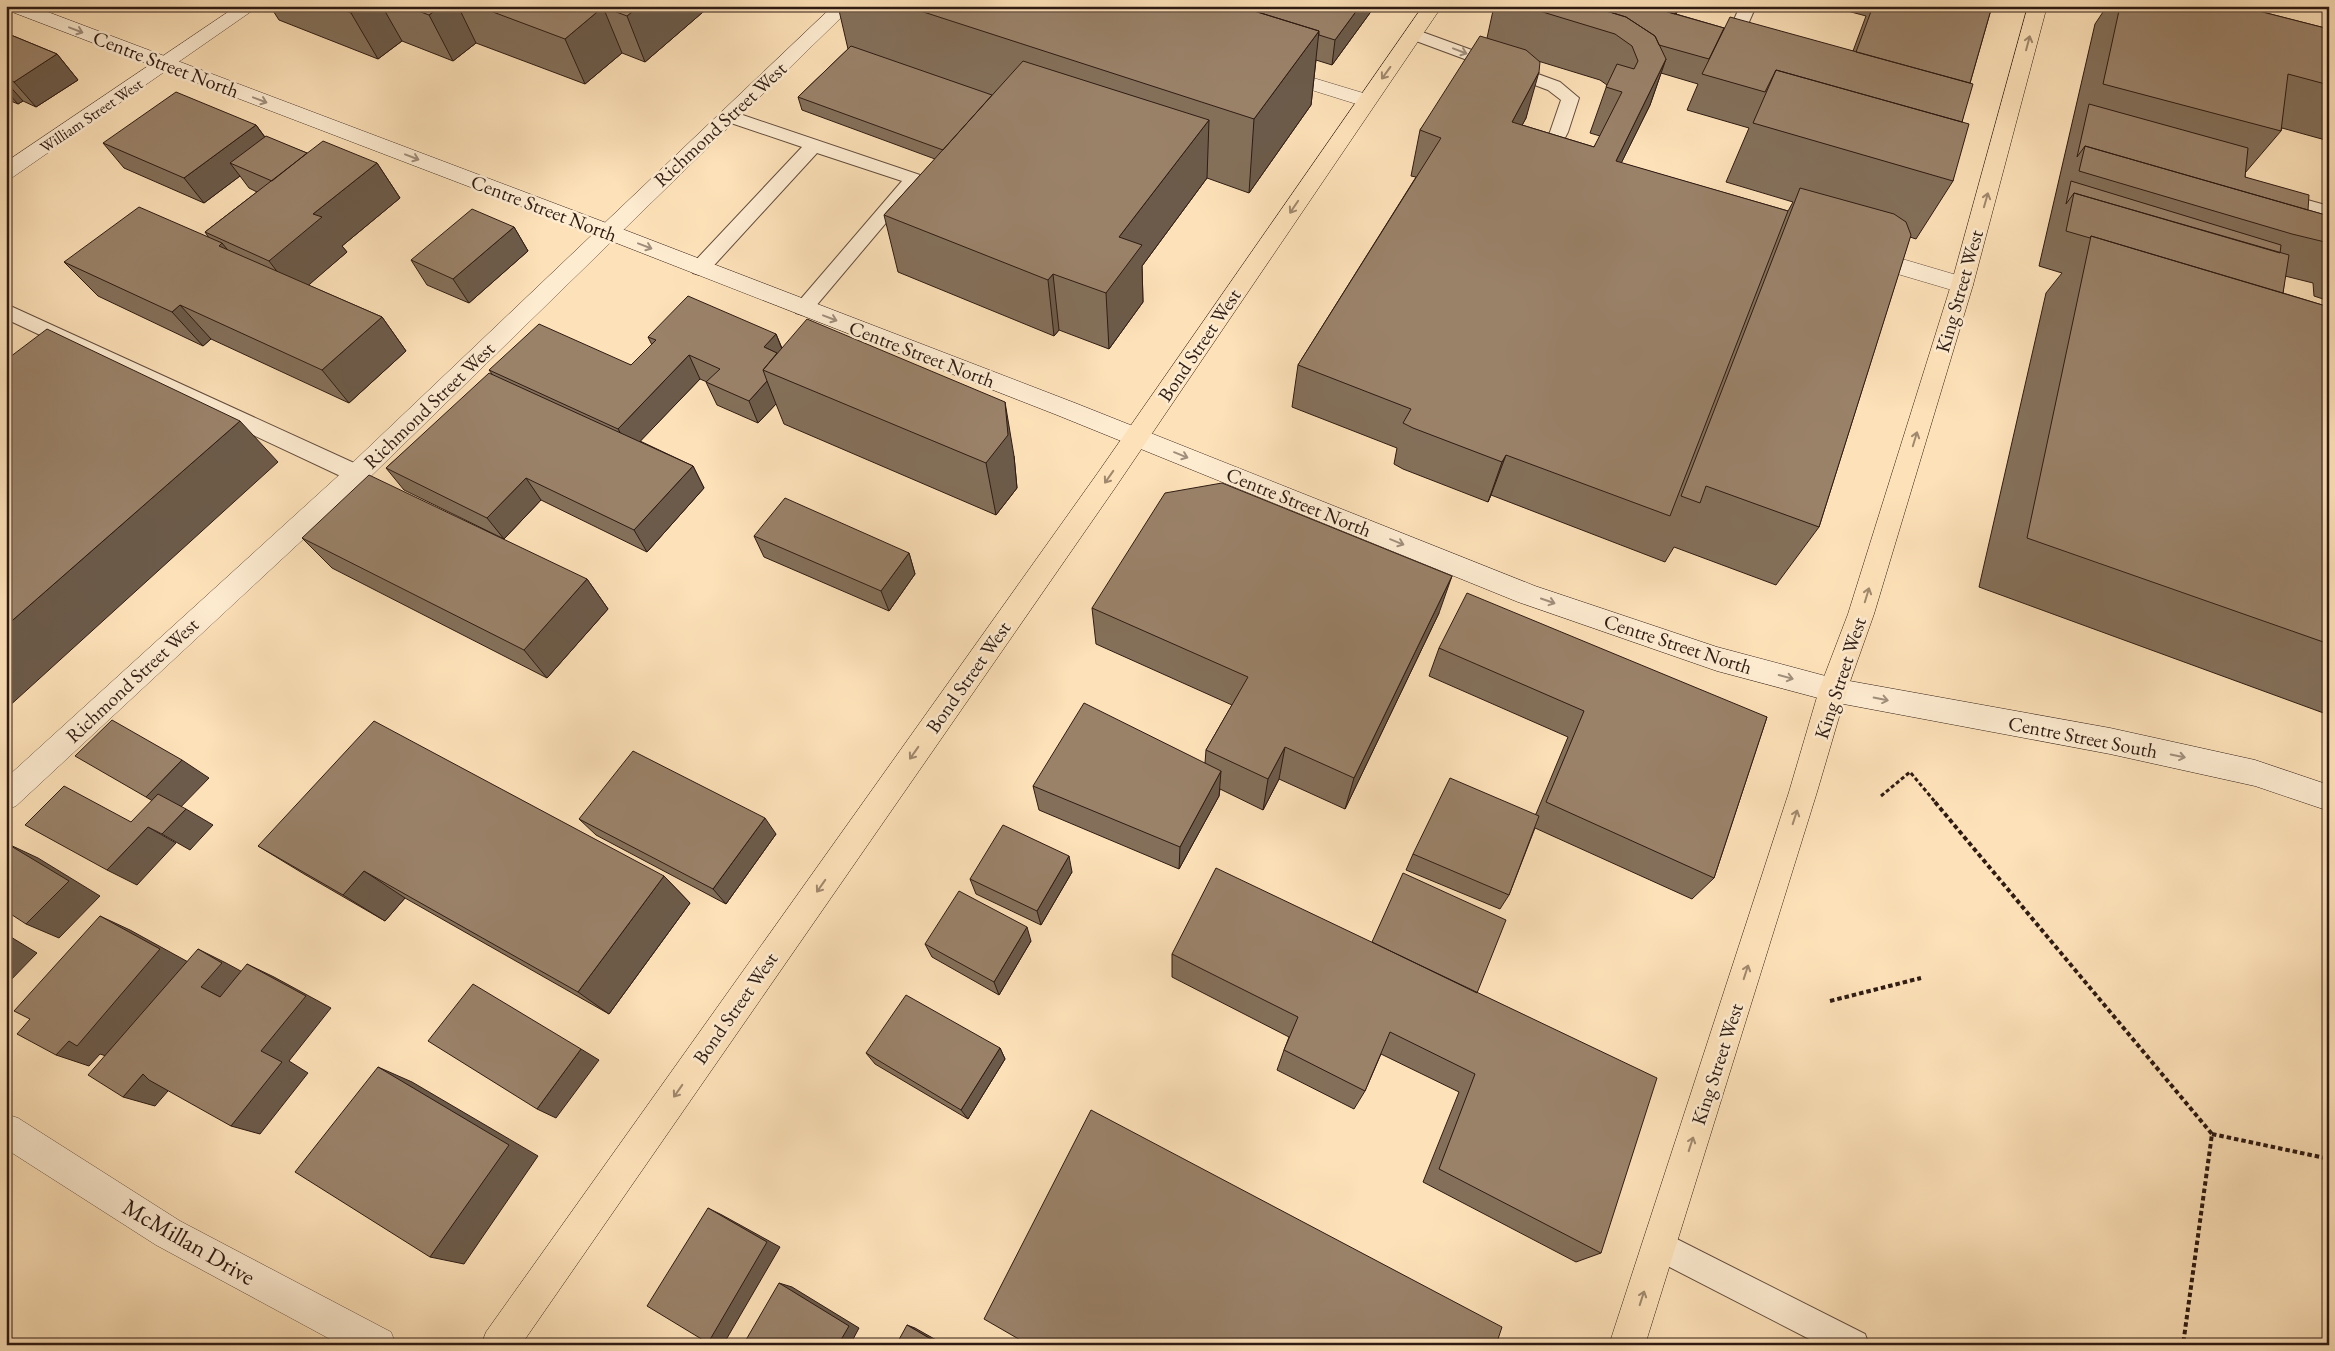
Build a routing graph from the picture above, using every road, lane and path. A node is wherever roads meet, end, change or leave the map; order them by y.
1 (14, 6) edge
2 (250, 6) edge
3 (844, 6) edge
4 (1433, 6) edge
5 (1748, 6) edge
6 (2038, 6) edge
7 (1737, 31) edge
8 (1414, 34) junction
9 (165, 65) junction
10 (1263, 68) edge
11 (1366, 101) junction
12 (728, 116) junction
13 (814, 145) junction
14 (6, 172) edge
15 (1536, 180) edge
16 (2286, 200) edge
17 (2329, 212) edge
18 (608, 232) junction
19 (1845, 250) edge
20 (700, 268) junction
21 (1962, 285) junction
22 (803, 308) junction
23 (6, 311) edge
24 (1136, 437) junction
25 (357, 474) junction
26 (1833, 690) junction
27 (1881, 796) dead end
28 (6, 797) edge
29 (2329, 798) edge
30 (1921, 978) dead end
31 (1830, 1002) dead end
32 (6, 1130) edge
33 (2212, 1134) junction
34 (2325, 1158) dead end
35 (1659, 1245) junction
36 (378, 1345) edge
37 (499, 1345) edge
38 (1627, 1345) edge
39 (1854, 1345) edge
40 (2183, 1345) edge

1 -> 9 main road, Centre Street North
2 - 9 main road, William Street West
3 - 12 main road, Richmond Street West
4 - 8 main road, Bond Street West
5 - 7 lane
21 -> 6 main road, King Street West
8 -> 11 main road, Bond Street West
8 -> 15 lane
9 - 14 main road, William Street West
9 -> 18 main road, Centre Street North
10 - 11 main road
11 -> 24 main road, Bond Street West
12 - 13 lane
12 - 18 main road, Richmond Street West
13 - 20 lane
13 - 22 lane
16 - 17 lane
18 -> 20 main road, Centre Street North
18 - 25 main road, Richmond Street West
19 - 21 main road
20 - 22 main road, Centre Street North
26 -> 21 main road, King Street West
22 -> 24 main road, Centre Street North
23 - 25 lane
24 -> 26 main road, Centre Street North
24 -> 37 main road, Bond Street West
25 - 28 main road, Richmond Street West
26 -> 29 main road, Centre Street South
35 -> 26 main road, King Street West
27 - 33 path
30 - 31 path
32 - 36 main road, McMillan Drive
33 - 34 path
33 - 40 path
38 -> 35 main road, King Street West
35 - 39 lane

